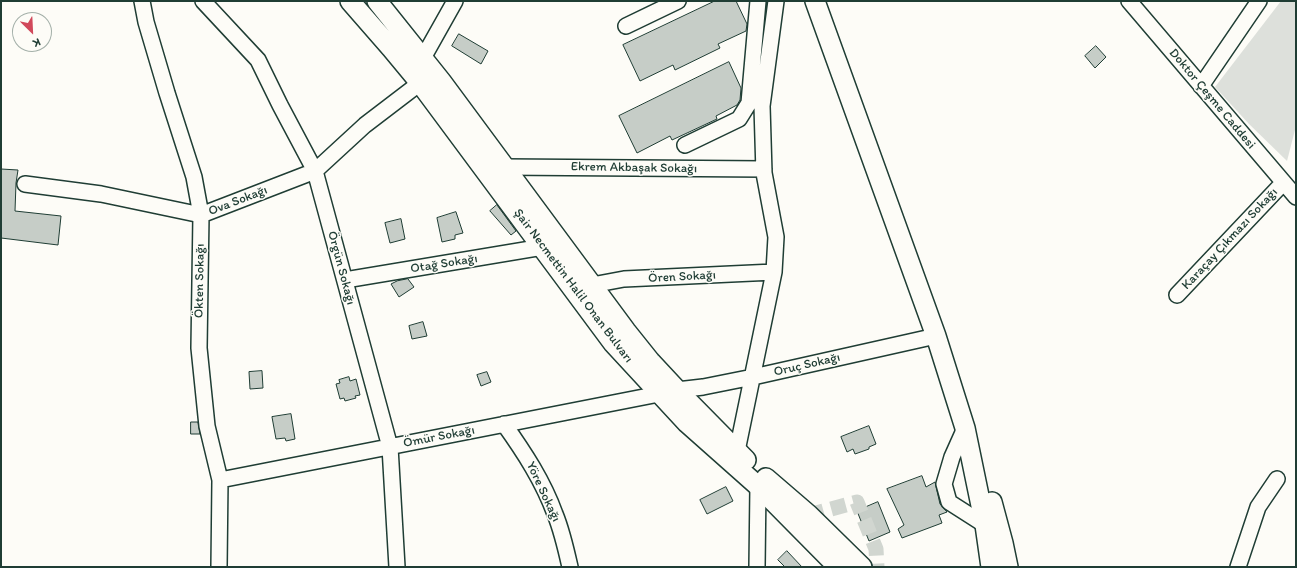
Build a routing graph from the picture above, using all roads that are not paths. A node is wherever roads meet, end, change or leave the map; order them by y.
1 (142, 1) edge
2 (203, 1) edge
3 (350, 1) edge
4 (377, 1) edge
5 (456, 1) edge
6 (678, 1) edge
7 (758, 1) edge
8 (776, 1) edge
9 (815, 1) edge
10 (1129, 1) edge
11 (1259, 1) edge
12 (626, 26) dead end
13 (423, 58) junction
14 (420, 83) junction
15 (1201, 86) junction
16 (685, 145) dead end
17 (504, 167) junction
18 (764, 170) junction
19 (315, 171) junction
20 (1284, 182) junction
21 (25, 184) dead end
22 (1296, 197) edge
23 (201, 215) junction
24 (543, 247) junction
25 (774, 272) junction
26 (345, 280) junction
27 (592, 285) junction
28 (1177, 295) dead end
29 (936, 336) junction
30 (753, 377) junction
31 (668, 392) junction
32 (504, 424) junction
33 (965, 428) junction
34 (390, 447) junction
35 (737, 451) junction
36 (1277, 479) dead end
37 (220, 480) junction
38 (758, 486) junction
39 (985, 524) junction
40 (219, 567) edge
41 (397, 567) edge
42 (570, 567) edge
43 (757, 567) edge
44 (838, 567) edge
45 (862, 567) edge
46 (991, 567) edge
47 (1008, 567) edge
48 (1238, 567) edge

1 - 23 street, Ökten Sokağı
2 - 19 street, Örgün Sokağı
3 - 14 main road, Şair Necmettin Halil Onan Bulvarı
4 - 13 main road, Şair Necmettin Halil Onan Bulvarı
5 - 13 street
6 - 12 street
7 - 16 street
8 - 18 street
9 - 29 main road
10 - 15 street, Doktor Çeşme Caddesi
11 - 15 street
13 - 17 main road, Şair Necmettin Halil Onan Bulvarı
14 - 19 street, Ova Sokağı
14 - 24 main road, Şair Necmettin Halil Onan Bulvarı
15 - 20 street, Doktor Çeşme Caddesi
17 - 18 street, Ekrem Akbaşak Sokağı
17 - 27 main road, Şair Necmettin Halil Onan Bulvarı
18 - 25 street
19 - 23 street, Ova Sokağı
19 - 26 street, Örgün Sokağı
20 - 22 street, Doktor Çeşme Caddesi
20 - 28 street, Karaçay Çıkmazı Sokağı
21 - 23 street, Ova Sokağı
23 - 37 street, Ökten Sokağı
24 - 26 street, Otağ Sokağı
24 - 31 main road, Şair Necmettin Halil Onan Bulvarı
25 - 27 street, Ören Sokağı
25 - 30 street
26 - 34 street, Örgün Sokağı
27 - 31 main road, Şair Necmettin Halil Onan Bulvarı
29 - 30 street, Oruç Sokağı
29 - 33 main road
30 - 31 street, Oruç Sokağı
30 - 35 street
31 - 32 street, Ömür Sokağı
31 - 35 main road, Şair Necmettin Halil Onan Bulvarı
31 - 38 main road, Şair Necmettin Halil Onan Bulvarı
32 - 34 street, Ömür Sokağı
32 - 42 street, Yöre Sokağı
33 - 39 main road
33 - 39 street
33 - 47 main road
34 - 37 street, Ömür Sokağı
34 - 41 street, Örgün Sokağı
35 - 45 main road, Şair Necmettin Halil Onan Bulvarı
36 - 48 street
37 - 40 street, Ökten Sokağı
38 - 43 street
38 - 44 main road, Şair Necmettin Halil Onan Bulvarı
39 - 46 main road

